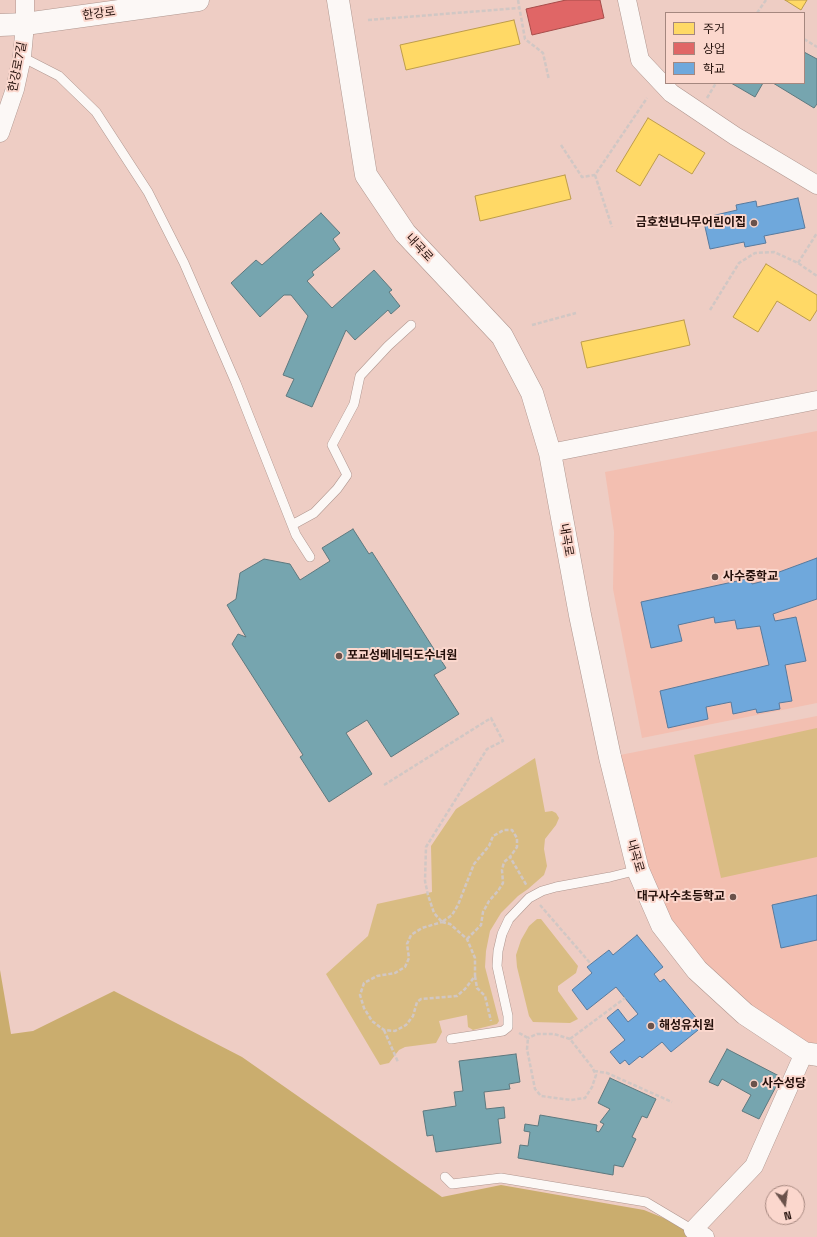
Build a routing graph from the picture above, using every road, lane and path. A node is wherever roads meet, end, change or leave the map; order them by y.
1 (25, 0) edge
2 (198, 0) edge
3 (338, 0) edge
4 (518, 0) edge
5 (627, 0) edge
6 (766, 0) edge
7 (519, 8) junction
8 (759, 12) edge
9 (368, 20) dead end
10 (25, 24) junction
11 (0, 25) edge
12 (805, 40) edge
13 (817, 47) edge
14 (22, 57) junction
15 (549, 80) dead end
16 (715, 84) edge
17 (647, 98) dead end
18 (705, 103) dead end
19 (0, 133) edge
20 (561, 145) dead end
21 (595, 175) junction
22 (817, 185) edge
23 (612, 227) dead end
24 (817, 233) edge
25 (798, 263) junction
26 (817, 276) edge
27 (710, 310) dead end
28 (576, 313) dead end
29 (411, 325) dead end
30 (532, 325) dead end
31 (817, 400) edge
32 (550, 453) junction
33 (292, 525) junction
34 (310, 557) dead end
35 (384, 785) dead end
36 (510, 857) junction
37 (638, 870) junction
38 (528, 888) dead end
39 (538, 904) dead end
40 (442, 922) junction
41 (467, 939) junction
42 (590, 964) dead end
43 (475, 976) junction
44 (625, 998) dead end
45 (493, 1027) dead end
46 (508, 1027) junction
47 (384, 1030) junction
48 (528, 1038) junction
49 (570, 1039) junction
50 (451, 1040) dead end
51 (811, 1054) edge
52 (398, 1062) dead end
53 (594, 1071) junction
54 (672, 1102) dead end
55 (445, 1178) dead end
56 (699, 1234) edge

1 - 10 street, 한강로7길
2 - 10 main road, 한강로
3 - 32 main road, 내곡로
4 - 7 path
5 - 22 street
6 - 8 path
7 - 9 path
7 - 15 path
10 - 11 main road, 한강로
10 - 14 street, 한강로7길
12 - 13 path
14 - 19 street, 한강로7길
14 - 33 lane
16 - 18 path
17 - 21 path
20 - 21 path
21 - 23 path
24 - 25 path
25 - 26 path
25 - 27 path
28 - 30 path
29 - 33 lane
31 - 32 street
32 - 37 main road, 내곡로
33 - 34 lane
35 - 40 path
36 - 38 path
36 - 40 path
36 - 41 path
37 - 46 lane
37 - 51 main road, 내곡로
39 - 42 path
40 - 41 path
40 - 47 path
41 - 43 path
43 - 45 path
43 - 47 path
44 - 49 path
46 - 48 path
46 - 50 lane
47 - 52 path
48 - 49 path
48 - 53 path
49 - 53 path
51 - 56 street
53 - 54 path
55 - 56 lane

